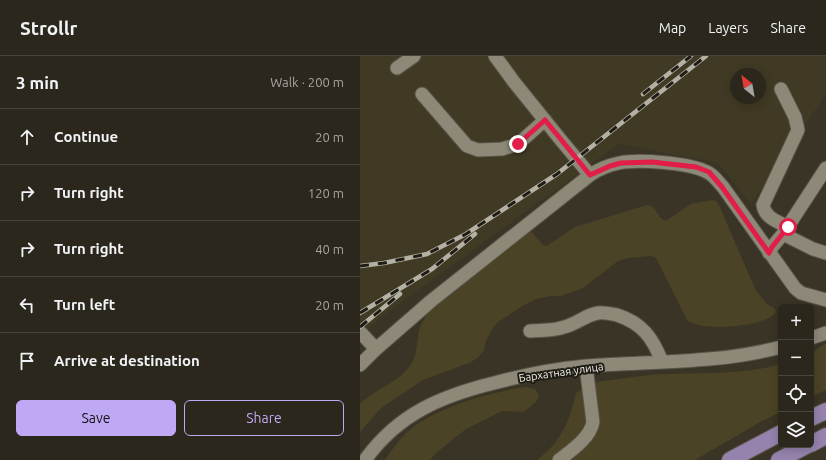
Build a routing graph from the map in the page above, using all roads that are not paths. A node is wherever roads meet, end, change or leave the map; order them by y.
1 (414, 56) edge
2 (495, 56) edge
3 (397, 68) dead end
4 (781, 89) dead end
5 (422, 94) dead end
6 (545, 120) junction
7 (826, 168) edge
8 (590, 175) junction
9 (785, 230) junction
10 (769, 253) junction
11 (826, 253) edge
12 (826, 300) edge
13 (530, 331) dead end
14 (360, 332) edge
15 (826, 333) edge
16 (814, 337) edge
17 (376, 349) junction
18 (778, 349) edge
19 (662, 362) junction
20 (360, 365) edge
21 (586, 366) junction
22 (826, 411) edge
23 (814, 417) edge
24 (778, 435) edge
25 (826, 436) edge
26 (814, 442) edge
27 (802, 448) edge
28 (365, 460) edge
29 (559, 460) edge
30 (730, 460) edge
31 (779, 460) edge

1 - 3 street
2 - 6 street
4 - 9 street
5 - 6 street
6 - 8 street
7 - 9 street
8 - 10 street
8 - 17 street
9 - 10 street
9 - 11 street
10 - 12 street
13 - 19 street
14 - 17 street
15 - 16 street
17 - 20 street
18 - 19 street, Бархатная улица
19 - 21 street, Бархатная улица
21 - 28 street, Бархатная улица
21 - 29 street
22 - 23 main road
24 - 30 main road
25 - 26 main road
27 - 31 main road

